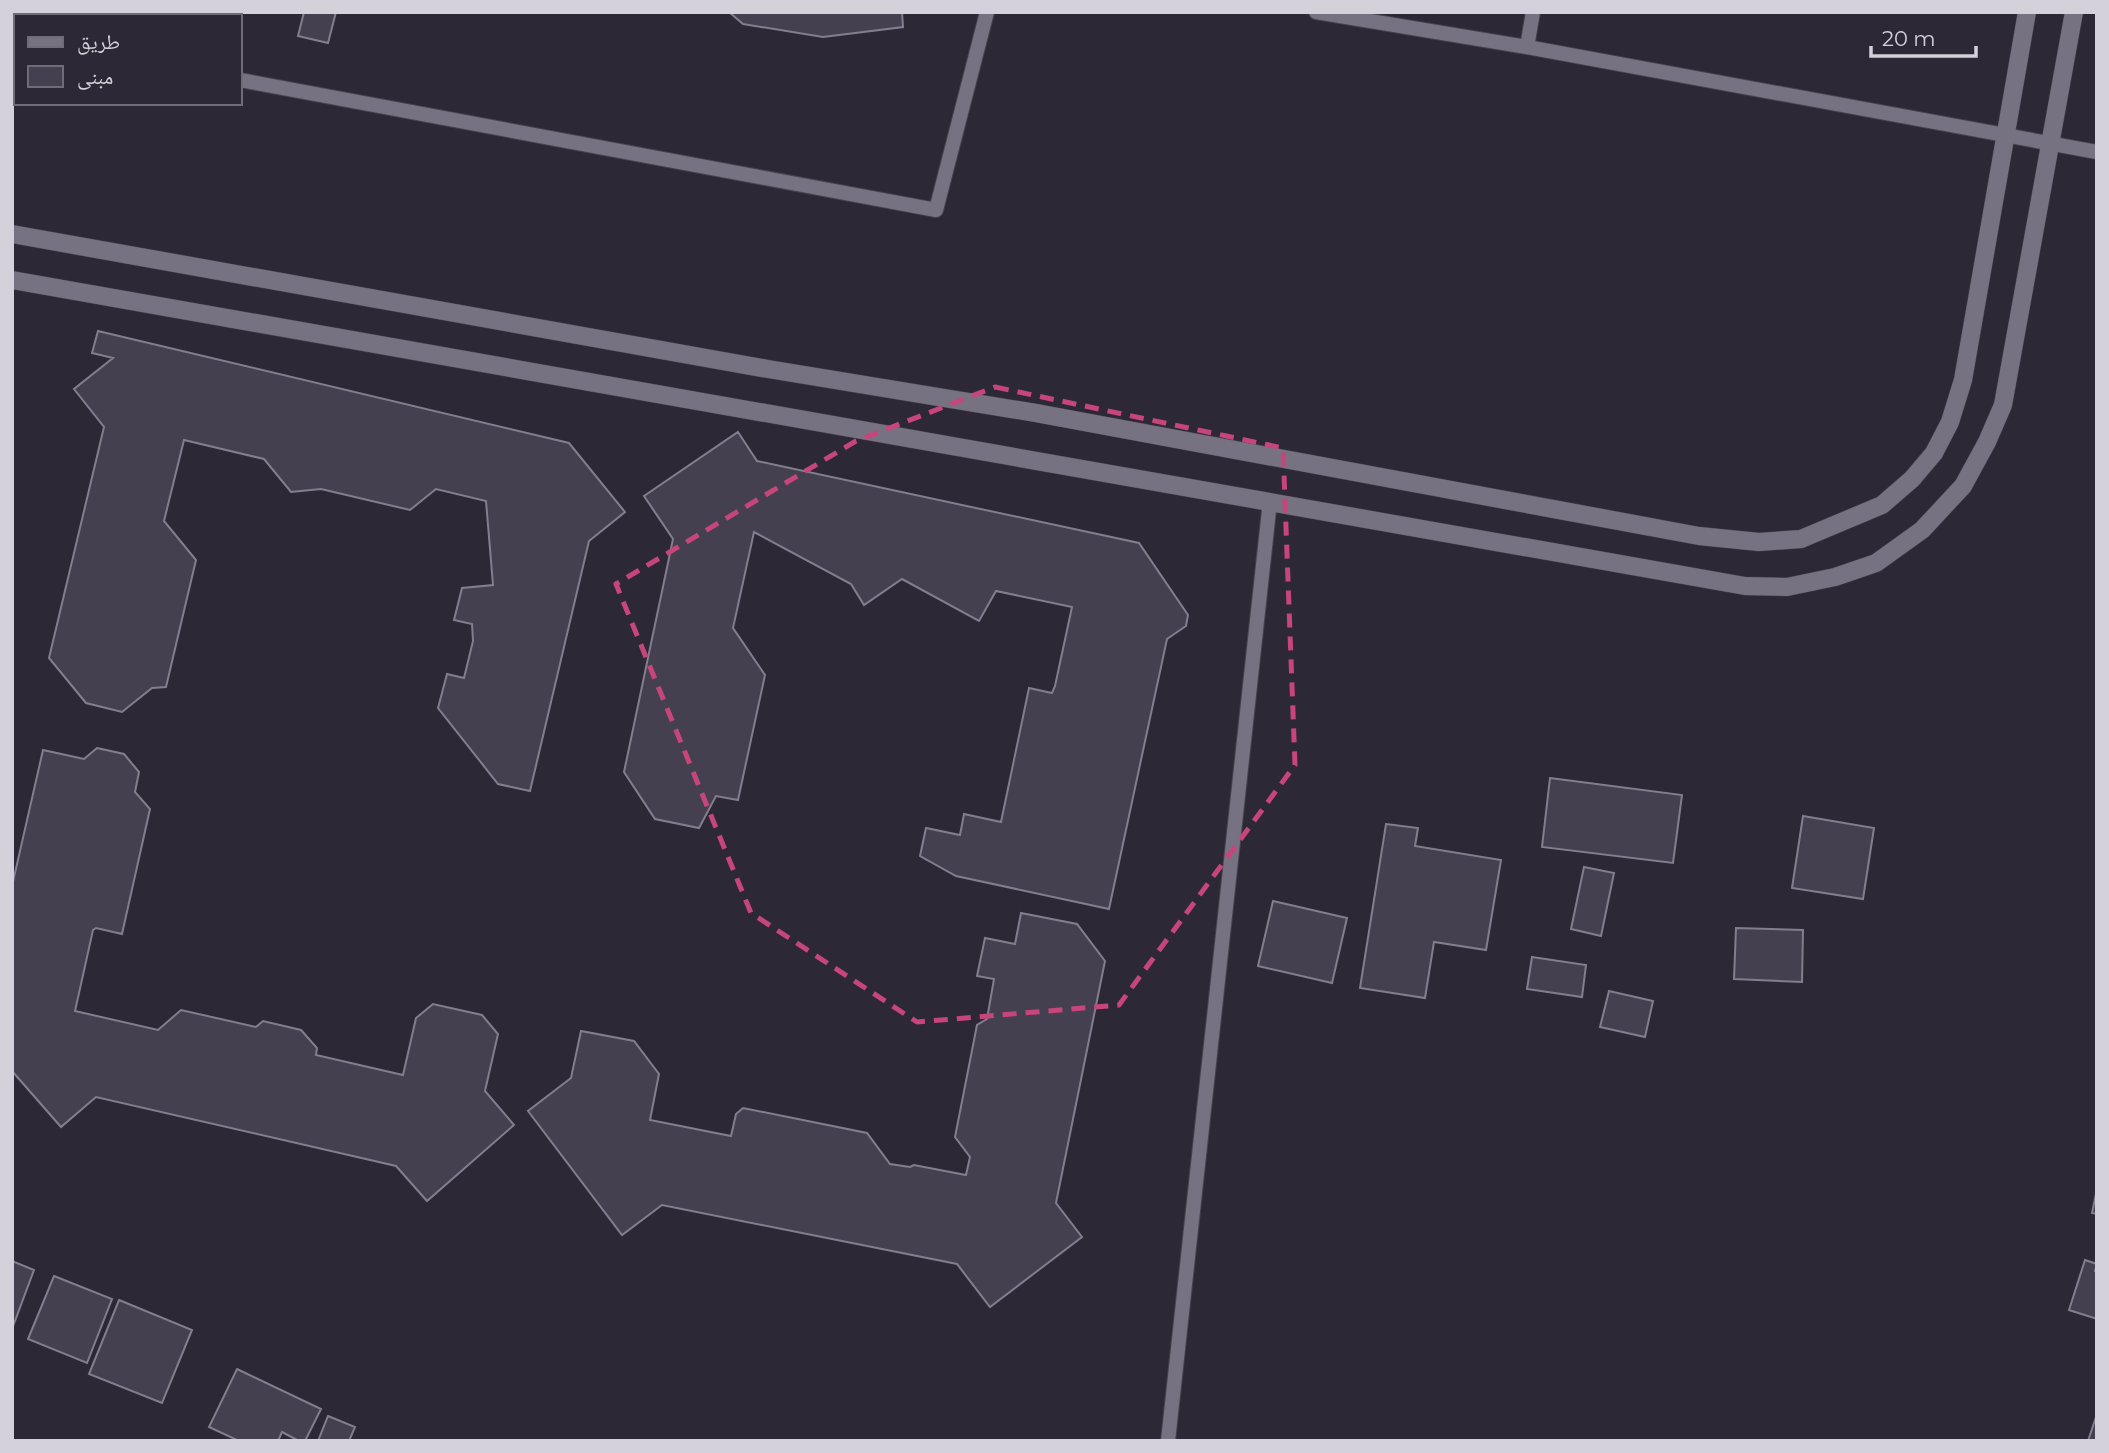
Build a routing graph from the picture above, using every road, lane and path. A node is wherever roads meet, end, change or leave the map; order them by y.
1 (987, 12) edge
2 (1317, 12) edge
3 (1533, 12) edge
4 (2027, 12) edge
5 (2074, 12) edge
6 (1527, 47) junction
7 (242, 80) edge
8 (2006, 135) junction
9 (2052, 144) junction
10 (2097, 152) edge
11 (12, 234) edge
12 (12, 280) edge
13 (1270, 501) junction
14 (1168, 1441) edge

1 - 7 lane
2 - 6 lane
3 - 6 lane
4 - 8 street
5 - 9 street
6 - 8 lane
8 - 9 lane
8 - 11 street
9 - 10 lane
9 - 13 street
12 - 13 street
13 - 14 lane

